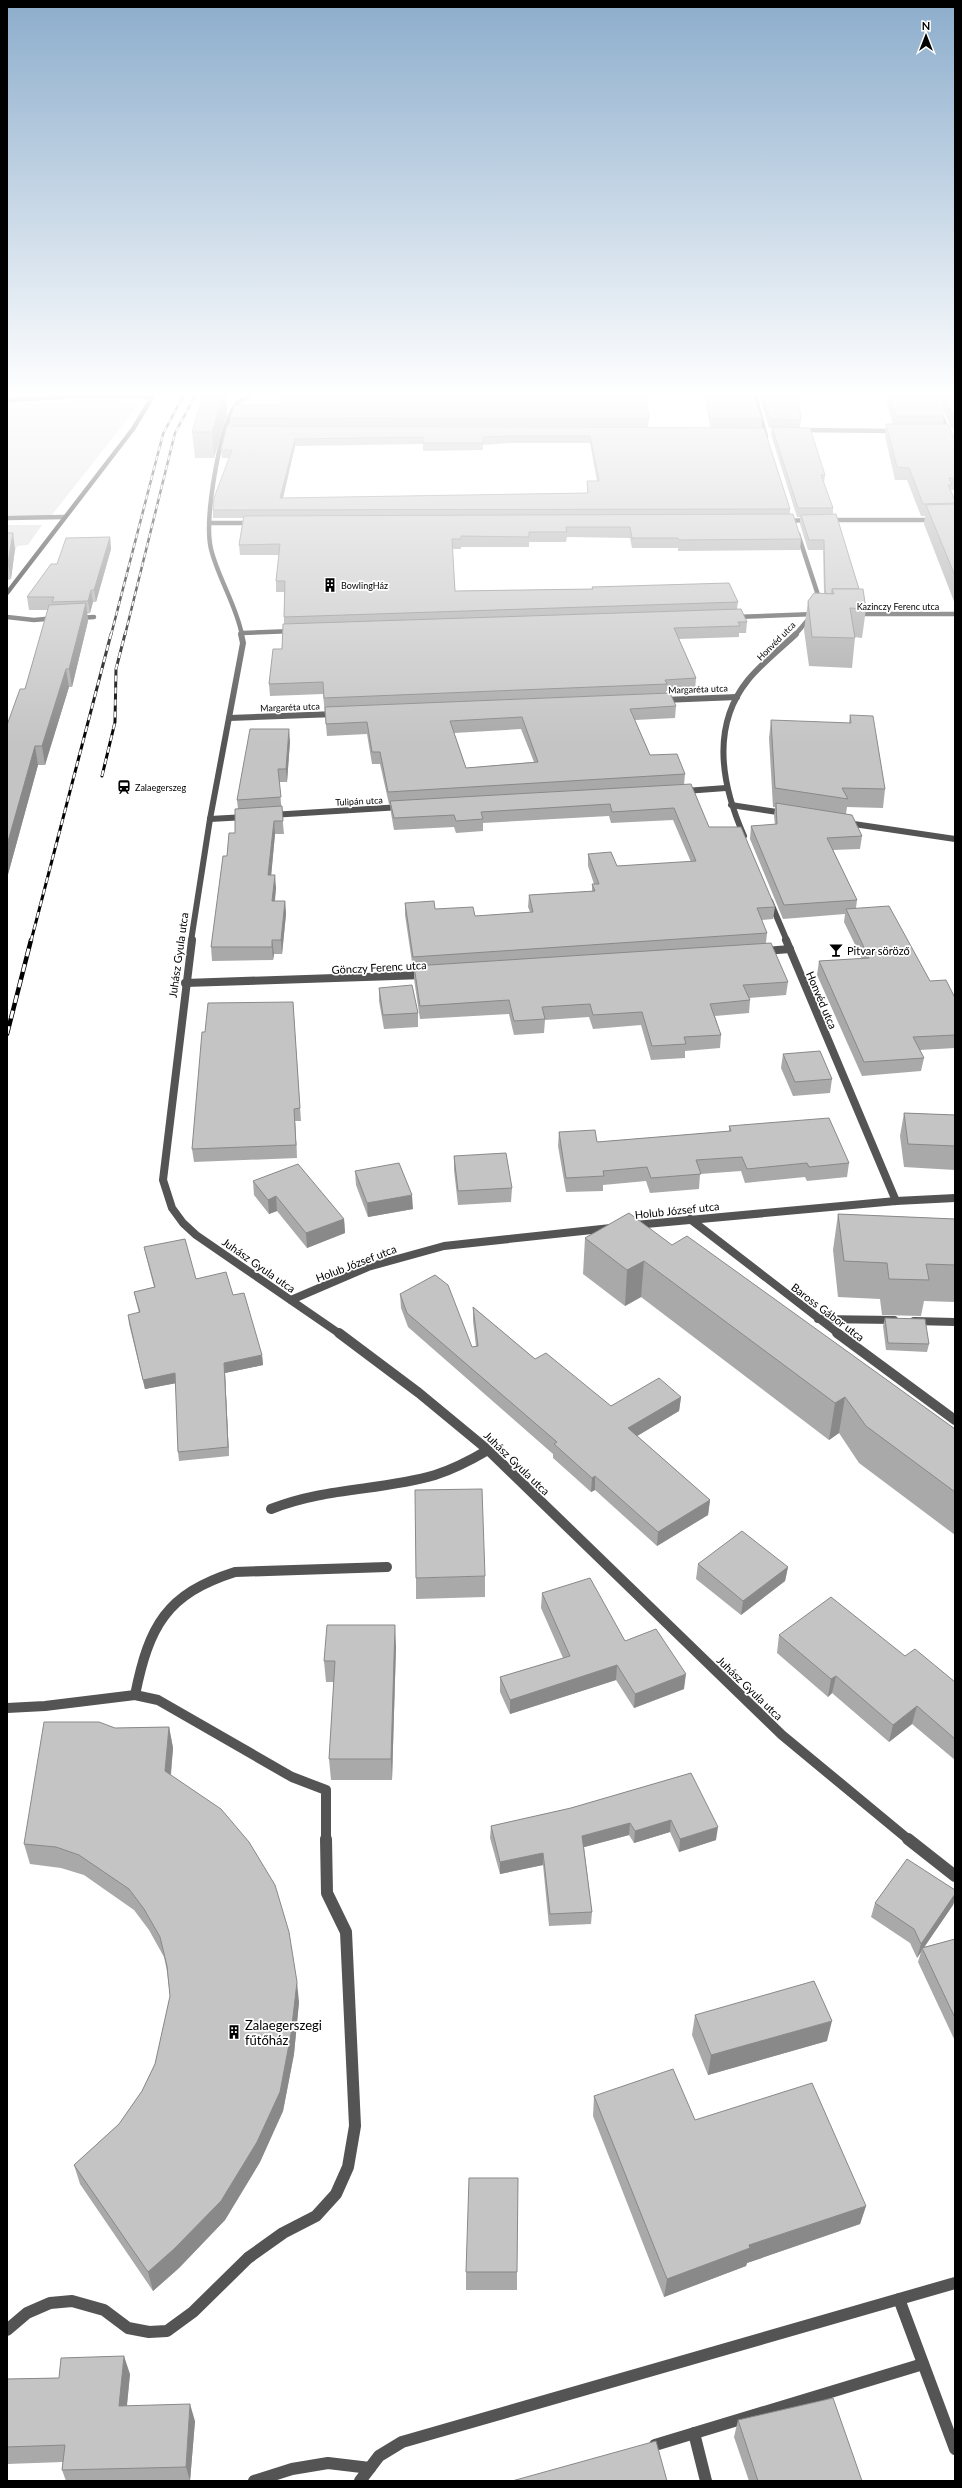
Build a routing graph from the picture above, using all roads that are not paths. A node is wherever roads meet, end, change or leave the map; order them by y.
1 (69, 512) edge
2 (211, 512) edge
3 (791, 513) edge
4 (7, 518) edge
5 (64, 518) junction
6 (816, 520) edge
7 (824, 520) edge
8 (955, 520) edge
9 (777, 521) edge
10 (793, 521) junction
11 (209, 523) junction
12 (257, 523) edge
13 (7, 593) edge
14 (812, 614) junction
15 (820, 614) edge
16 (844, 614) edge
17 (955, 614) edge
18 (7, 617) edge
19 (94, 617) dead end
20 (725, 617) edge
21 (66, 618) edge
22 (73, 618) edge
23 (297, 631) edge
24 (242, 633) junction
25 (737, 697) junction
26 (657, 700) edge
27 (340, 714) edge
28 (229, 718) junction
29 (726, 788) junction
30 (678, 791) edge
31 (731, 805) junction
32 (408, 807) edge
33 (793, 815) edge
34 (250, 816) edge
35 (265, 816) edge
36 (210, 819) junction
37 (839, 822) edge
38 (955, 839) edge
39 (746, 841) edge
40 (766, 891) edge
41 (790, 949) junction
42 (758, 951) edge
43 (436, 974) edge
44 (184, 983) junction
45 (955, 1198) edge
46 (896, 1201) junction
47 (690, 1219) junction
48 (291, 1300) junction
49 (818, 1319) junction
50 (955, 1322) edge
51 (955, 1420) edge
52 (488, 1450) junction
53 (271, 1509) dead end
54 (387, 1567) dead end
55 (135, 1694) junction
56 (7, 1708) edge
57 (955, 1876) edge
58 (955, 2283) edge
59 (899, 2299) junction
60 (7, 2330) edge
61 (923, 2364) junction
62 (694, 2433) junction
63 (656, 2444) edge
64 (955, 2449) edge
65 (370, 2468) junction
66 (254, 2481) edge
67 (360, 2481) edge
68 (706, 2481) edge

1 - 5 main road
2 - 11 street, Juhász Gyula utca
3 - 10 street, Honvéd utca
4 - 5 street
5 - 13 main road
6 - 10 street
7 - 8 street
9 - 10 street
10 - 14 street, Honvéd utca
11 - 12 street
11 - 24 street, Juhász Gyula utca
14 - 15 street
14 - 20 street
14 - 25 street, Honvéd utca
16 - 17 street, Kazinczy Ferenc utca
18 - 21 street
19 - 22 street
23 - 24 street
24 - 28 street, Juhász Gyula utca
25 - 26 street, Margaréta utca
25 - 29 street, Honvéd utca
27 - 28 street, Margaréta utca
28 - 36 street, Juhász Gyula utca
29 - 30 street
29 - 31 street, Honvéd utca
31 - 33 street
31 - 39 street, Honvéd utca
32 - 35 street, Tulipán utca
34 - 36 street
36 - 44 street, Juhász Gyula utca
37 - 38 street
40 - 41 street, Honvéd utca
41 - 42 street
41 - 46 street, Honvéd utca
43 - 44 street, Gönczy Ferenc utca
44 - 48 street, Juhász Gyula utca
45 - 46 street, Holub József utca
46 - 47 street, Holub József utca
47 - 48 street, Holub József utca
47 - 49 street, Baross Gábor utca
48 - 52 street, Juhász Gyula utca
49 - 50 street
49 - 51 street, Baross Gábor utca
52 - 53 street
52 - 57 street, Juhász Gyula utca
54 - 55 street
55 - 56 street
55 - 60 street
58 - 59 street
59 - 61 street
59 - 65 street
61 - 62 street
61 - 64 street
62 - 63 street
62 - 68 street
65 - 66 street
65 - 67 street

